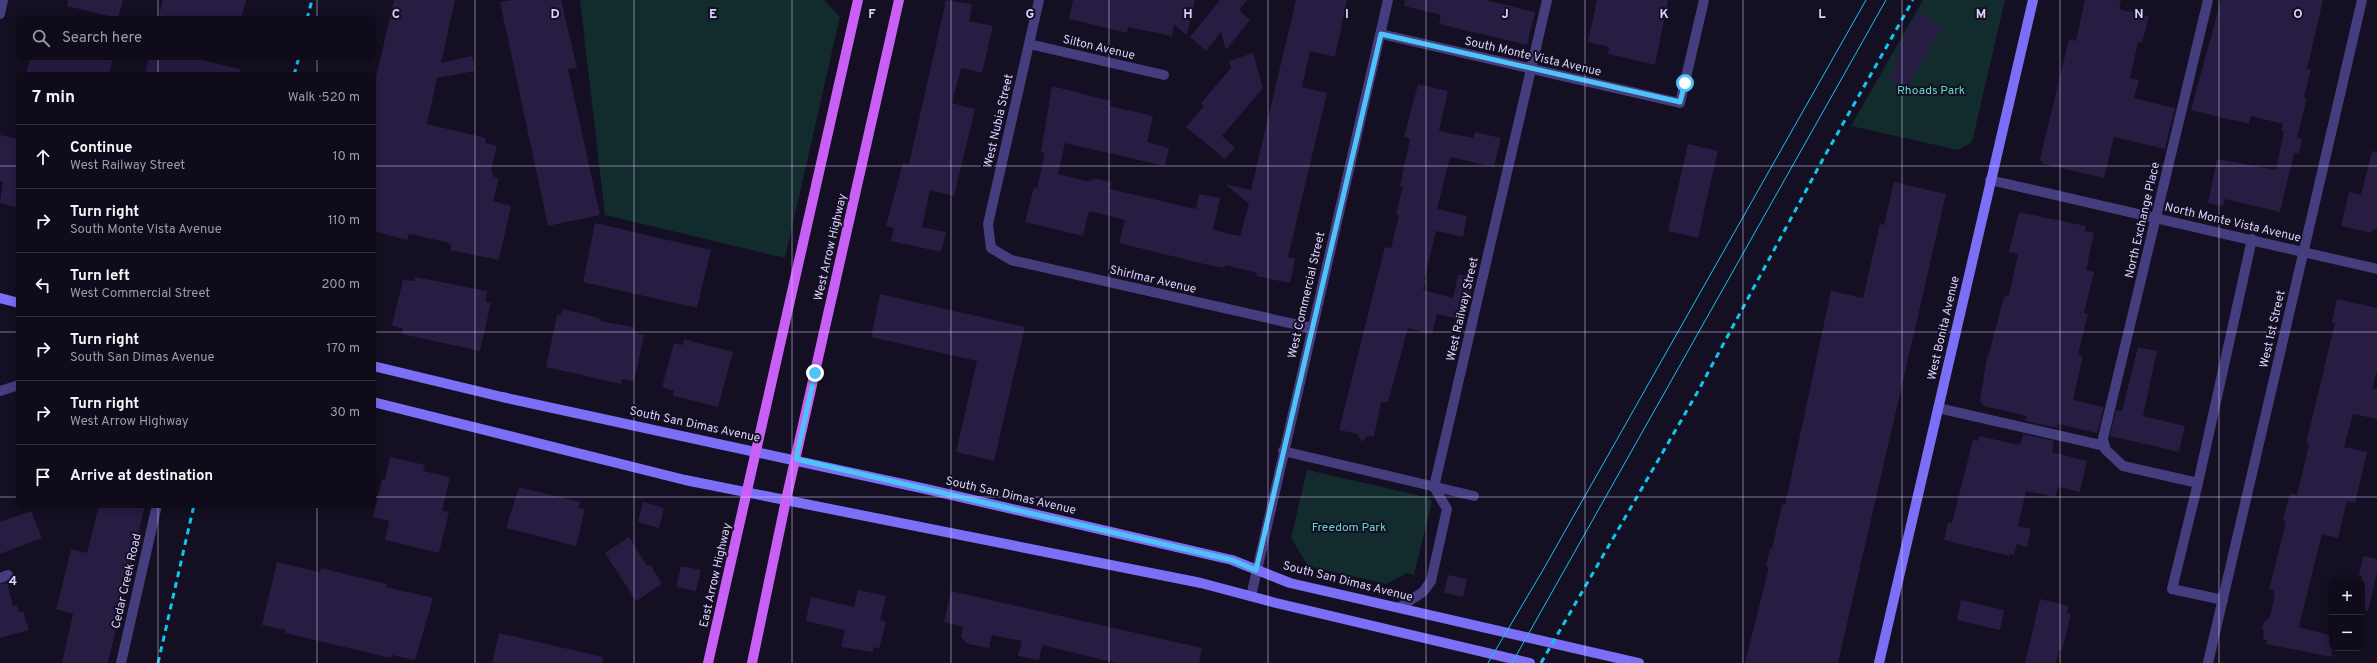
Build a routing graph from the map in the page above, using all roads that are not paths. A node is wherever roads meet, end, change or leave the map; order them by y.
1 (3, 0) edge
2 (858, 0) edge
3 (899, 0) edge
4 (1039, 0) edge
5 (1388, 0) edge
6 (1547, 0) edge
7 (1704, 0) edge
8 (2033, 0) edge
9 (2208, 0) edge
10 (2362, 0) edge
11 (0, 14) edge
12 (1381, 34) junction
13 (1029, 44) junction
14 (1531, 68) junction
15 (1164, 76) dead end
16 (1990, 180) junction
17 (2156, 218) junction
18 (2252, 239) junction
19 (991, 248) joint
20 (2304, 251) junction
21 (2377, 269) edge
22 (0, 298) edge
23 (16, 301) edge
24 (1312, 328) junction
25 (376, 367) edge
26 (16, 387) edge
27 (0, 391) edge
28 (376, 403) edge
29 (1938, 408) junction
30 (2105, 446) junction
31 (755, 450) junction
32 (1283, 451) junction
33 (796, 459) junction
34 (2198, 483) junction
35 (1434, 487) junction
36 (746, 493) junction
37 (1474, 496) dead end
38 (786, 500) junction
39 (156, 508) edge
40 (1256, 570) junction
41 (1251, 596) junction
42 (2223, 600) junction
43 (1400, 608) junction
44 (121, 663) edge
45 (708, 663) edge
46 (752, 663) edge
47 (1530, 663) edge
48 (1639, 663) edge
49 (1879, 663) edge
50 (2208, 663) edge

1 - 11 street
2 - 31 main road
3 - 33 main road, West Arrow Highway
4 - 13 street, West Nubia Street
5 - 12 street, West Commercial Street
6 - 14 street, West Railway Street
7 - 14 street, South Monte Vista Avenue
8 - 16 street, West Bonita Avenue
9 - 17 street, North Exchange Place
10 - 20 street, West 1st Street
12 - 14 street, South Monte Vista Avenue
12 - 24 street, West Commercial Street
13 - 15 street, Silton Avenue
13 - 19 street, West Nubia Street
14 - 35 street, West Railway Street
16 - 17 street, North Monte Vista Avenue
16 - 29 street, West Bonita Avenue
17 - 18 street, North Monte Vista Avenue
17 - 30 street, North Exchange Place
18 - 20 street, North Monte Vista Avenue
18 - 34 street
19 - 24 street, Shirlmar Avenue
20 - 21 street, North Monte Vista Avenue
20 - 42 street, West 1st Street
22 - 23 street
24 - 32 street, West Commercial Street
25 - 31 street, South San Dimas Avenue
26 - 27 street
28 - 36 street
29 - 30 street
29 - 49 street, West Bonita Avenue
30 - 34 street
31 - 33 street, South San Dimas Avenue
31 - 36 main road
32 - 35 street
32 - 40 street, West Commercial Street
33 - 38 main road, West Arrow Highway
33 - 40 street, South San Dimas Avenue
34 - 42 street
35 - 37 street
35 - 43 street
36 - 38 street
36 - 45 main road, East Arrow Highway
38 - 41 street
38 - 46 main road
39 - 44 street, Cedar Creek Road
40 - 41 street, West Commercial Street
40 - 43 street, South San Dimas Avenue
41 - 47 street
42 - 50 street, West 1st Street
43 - 48 street, South San Dimas Avenue

